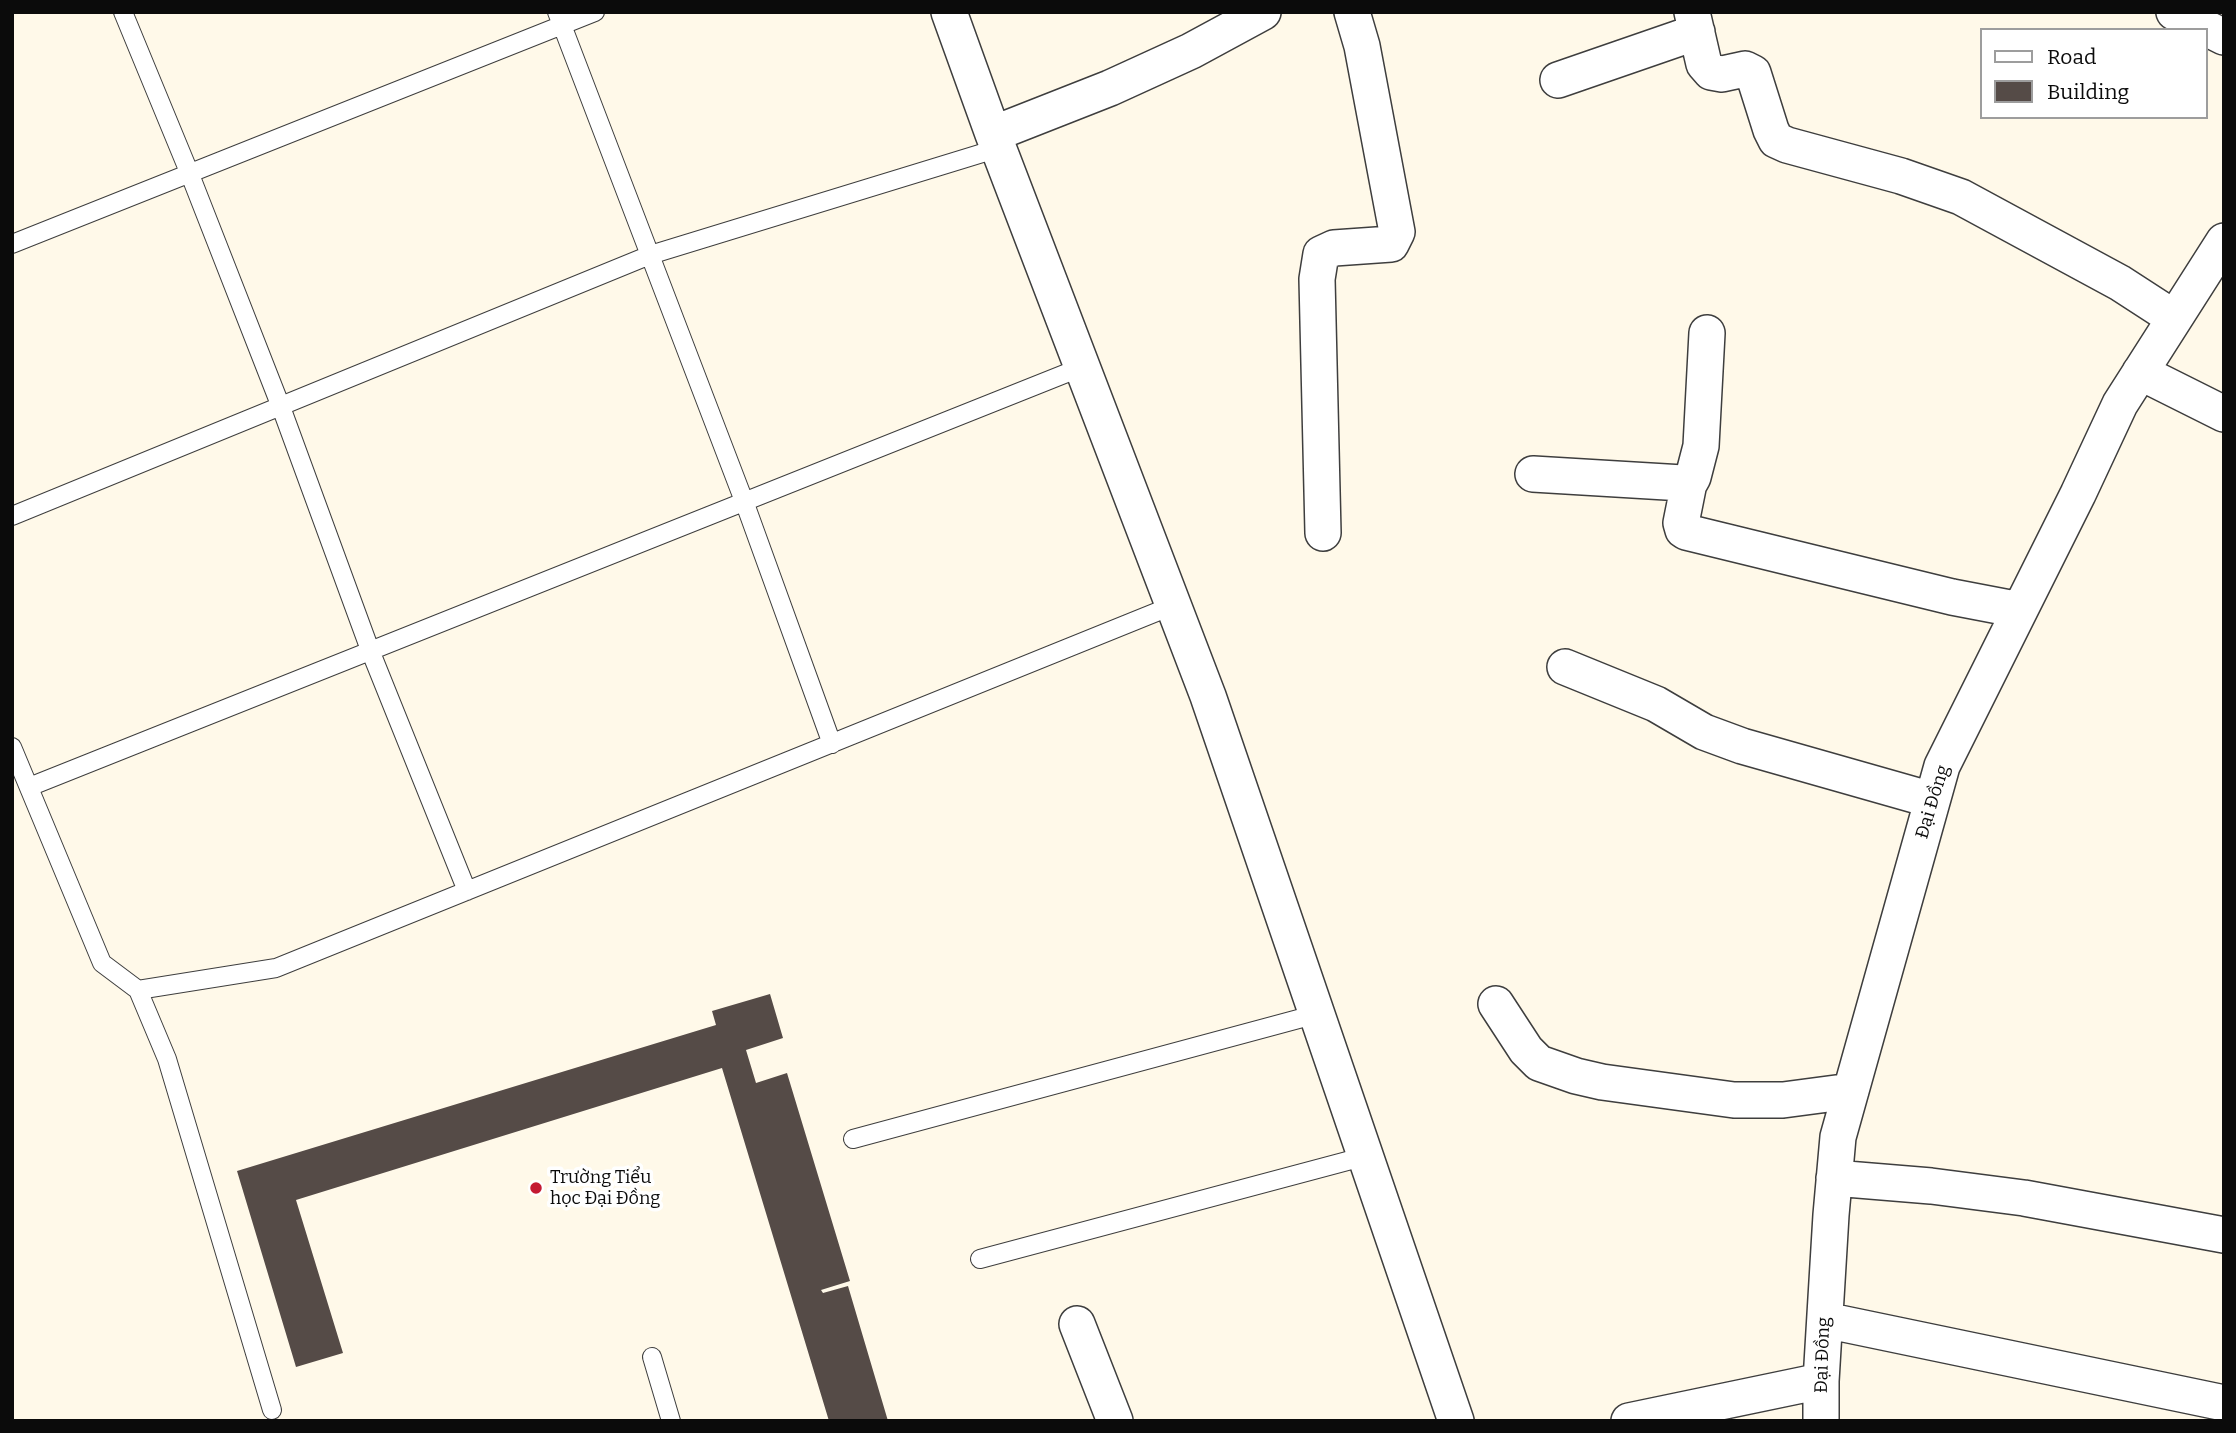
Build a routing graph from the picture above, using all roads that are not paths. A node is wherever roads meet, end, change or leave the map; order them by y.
1 (123, 12) edge
2 (596, 12) edge
3 (949, 12) edge
4 (1263, 12) edge
5 (1352, 12) edge
6 (2174, 12) edge
7 (559, 19) edge
8 (1694, 22) edge
9 (2206, 28) edge
10 (2208, 29) edge
11 (2224, 37) edge
12 (1558, 80) dead end
13 (996, 141) junction
14 (190, 172) junction
15 (2224, 241) edge
16 (12, 244) edge
17 (650, 256) junction
18 (2174, 318) junction
19 (1707, 333) dead end
20 (1082, 367) junction
21 (2140, 372) junction
22 (281, 407) junction
23 (2224, 414) edge
24 (1533, 474) dead end
25 (1688, 486) junction
26 (744, 501) junction
27 (12, 516) edge
28 (1323, 533) dead end
29 (1174, 605) junction
30 (2020, 610) junction
31 (370, 650) junction
32 (1564, 667) dead end
33 (832, 744) junction
34 (12, 747) edge
35 (29, 787) junction
36 (1932, 800) junction
37 (467, 891) junction
38 (138, 990) junction
39 (1496, 1004) dead end
40 (1317, 1014) junction
41 (1851, 1091) junction
42 (853, 1139) dead end
43 (1366, 1156) junction
44 (1834, 1178) junction
45 (2224, 1236) edge
46 (980, 1259) dead end
47 (1825, 1320) junction
48 (1077, 1324) dead end
49 (652, 1357) dead end
50 (1821, 1381) junction
51 (2224, 1403) edge
52 (272, 1410) dead end
53 (671, 1421) edge
54 (1115, 1421) edge
55 (1457, 1421) edge
56 (1629, 1421) edge
57 (1821, 1421) edge

1 - 14 lane
2 - 7 lane
3 - 13 street
4 - 13 street
5 - 28 street
6 - 9 street
7 - 14 lane
7 - 17 lane
8 - 12 street
8 - 18 street
10 - 11 street
13 - 17 lane
13 - 20 street
14 - 16 lane
14 - 22 lane
15 - 18 street, Đại Đồng
17 - 22 lane
17 - 26 lane
18 - 21 street, Đại Đồng
19 - 25 street
20 - 26 lane
20 - 29 street
21 - 23 street
21 - 30 street, Đại Đồng
22 - 27 lane
22 - 31 lane
24 - 25 street
25 - 30 street
26 - 31 lane
26 - 33 lane
29 - 33 lane
29 - 40 street
30 - 36 street, Đại Đồng
31 - 35 lane
31 - 37 lane
32 - 36 street
33 - 37 lane
34 - 35 lane
35 - 38 lane
36 - 41 street, Đại Đồng
37 - 38 lane
38 - 52 lane
39 - 41 street
40 - 42 lane
40 - 43 street
41 - 44 street, Đại Đồng
43 - 46 lane
43 - 55 street
44 - 45 street
44 - 47 street, Đại Đồng
47 - 50 street, Đại Đồng
47 - 51 street
48 - 54 street
49 - 53 lane
50 - 56 street
50 - 57 street, Đại Đồng

